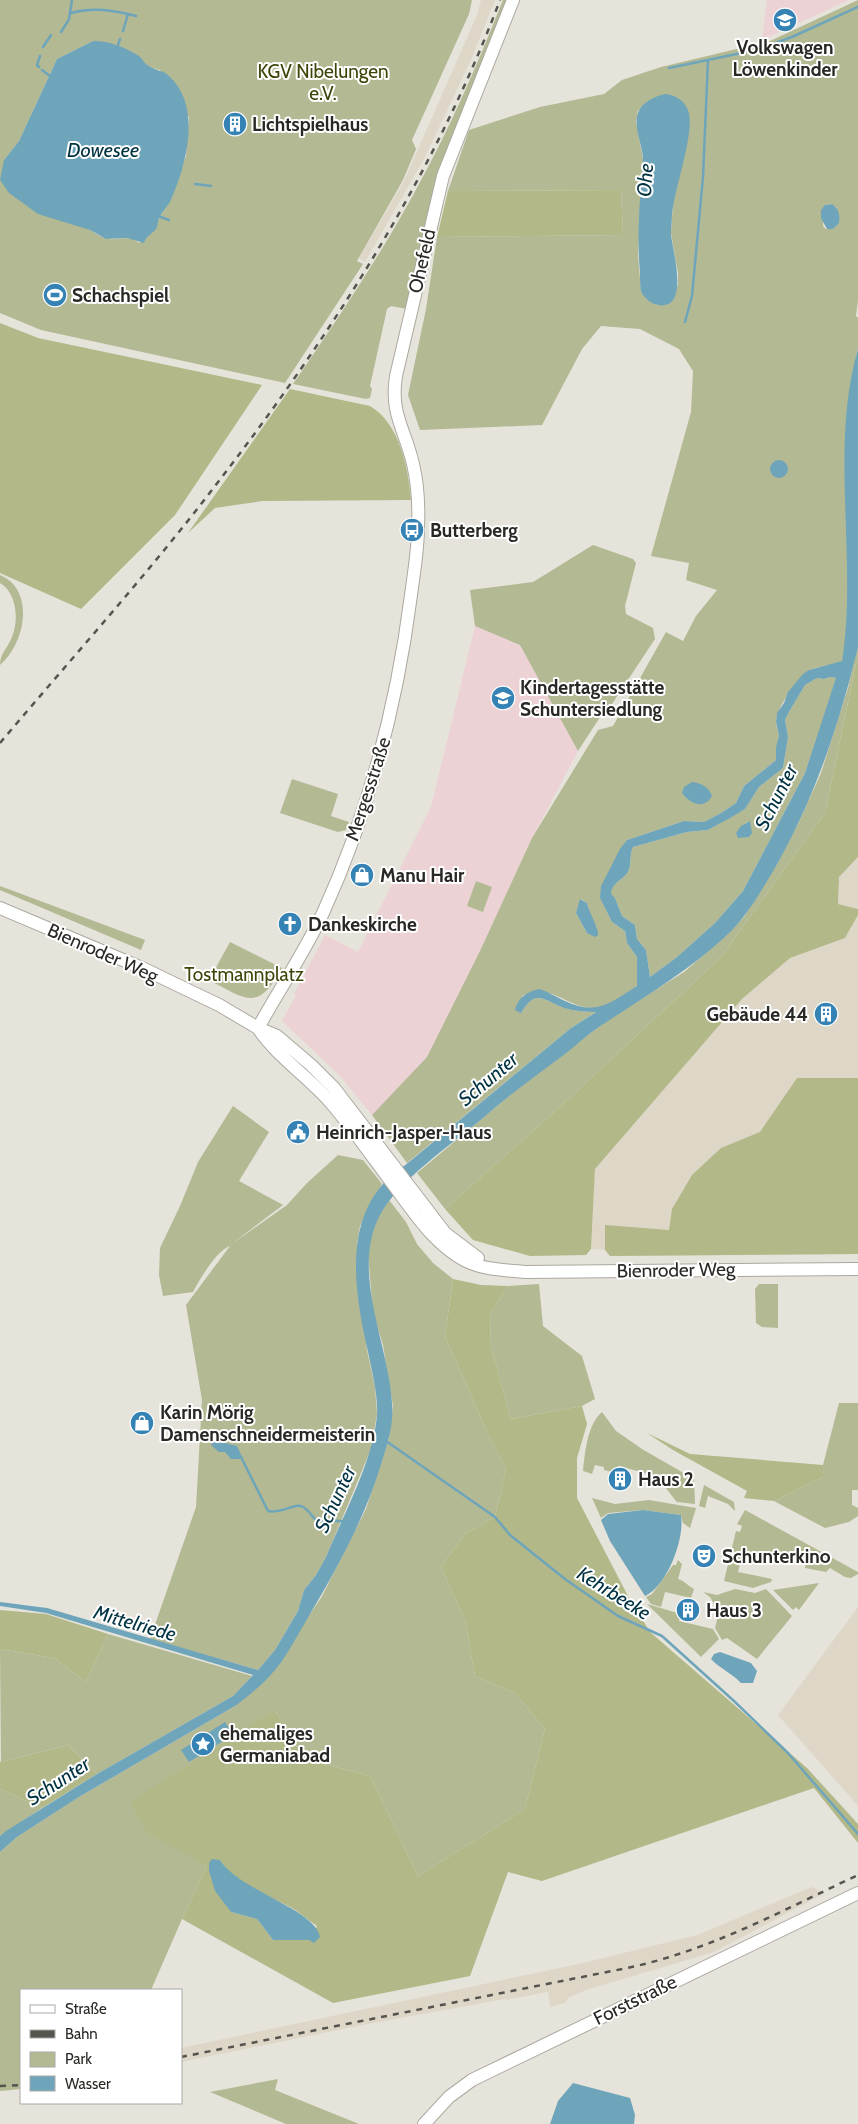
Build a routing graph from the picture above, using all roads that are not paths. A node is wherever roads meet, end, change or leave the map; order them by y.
1 (513, 0) edge
2 (418, 530) joint
3 (0, 908) edge
4 (258, 1028) junction
5 (858, 1269) edge
6 (858, 1893) edge
7 (424, 2124) edge

1 - 2 main road, Ohefeld
2 - 4 main road, Mergesstraße
3 - 4 main road, Bienroder Weg
4 - 5 main road, Bienroder Weg
6 - 7 main road, Forststraße

